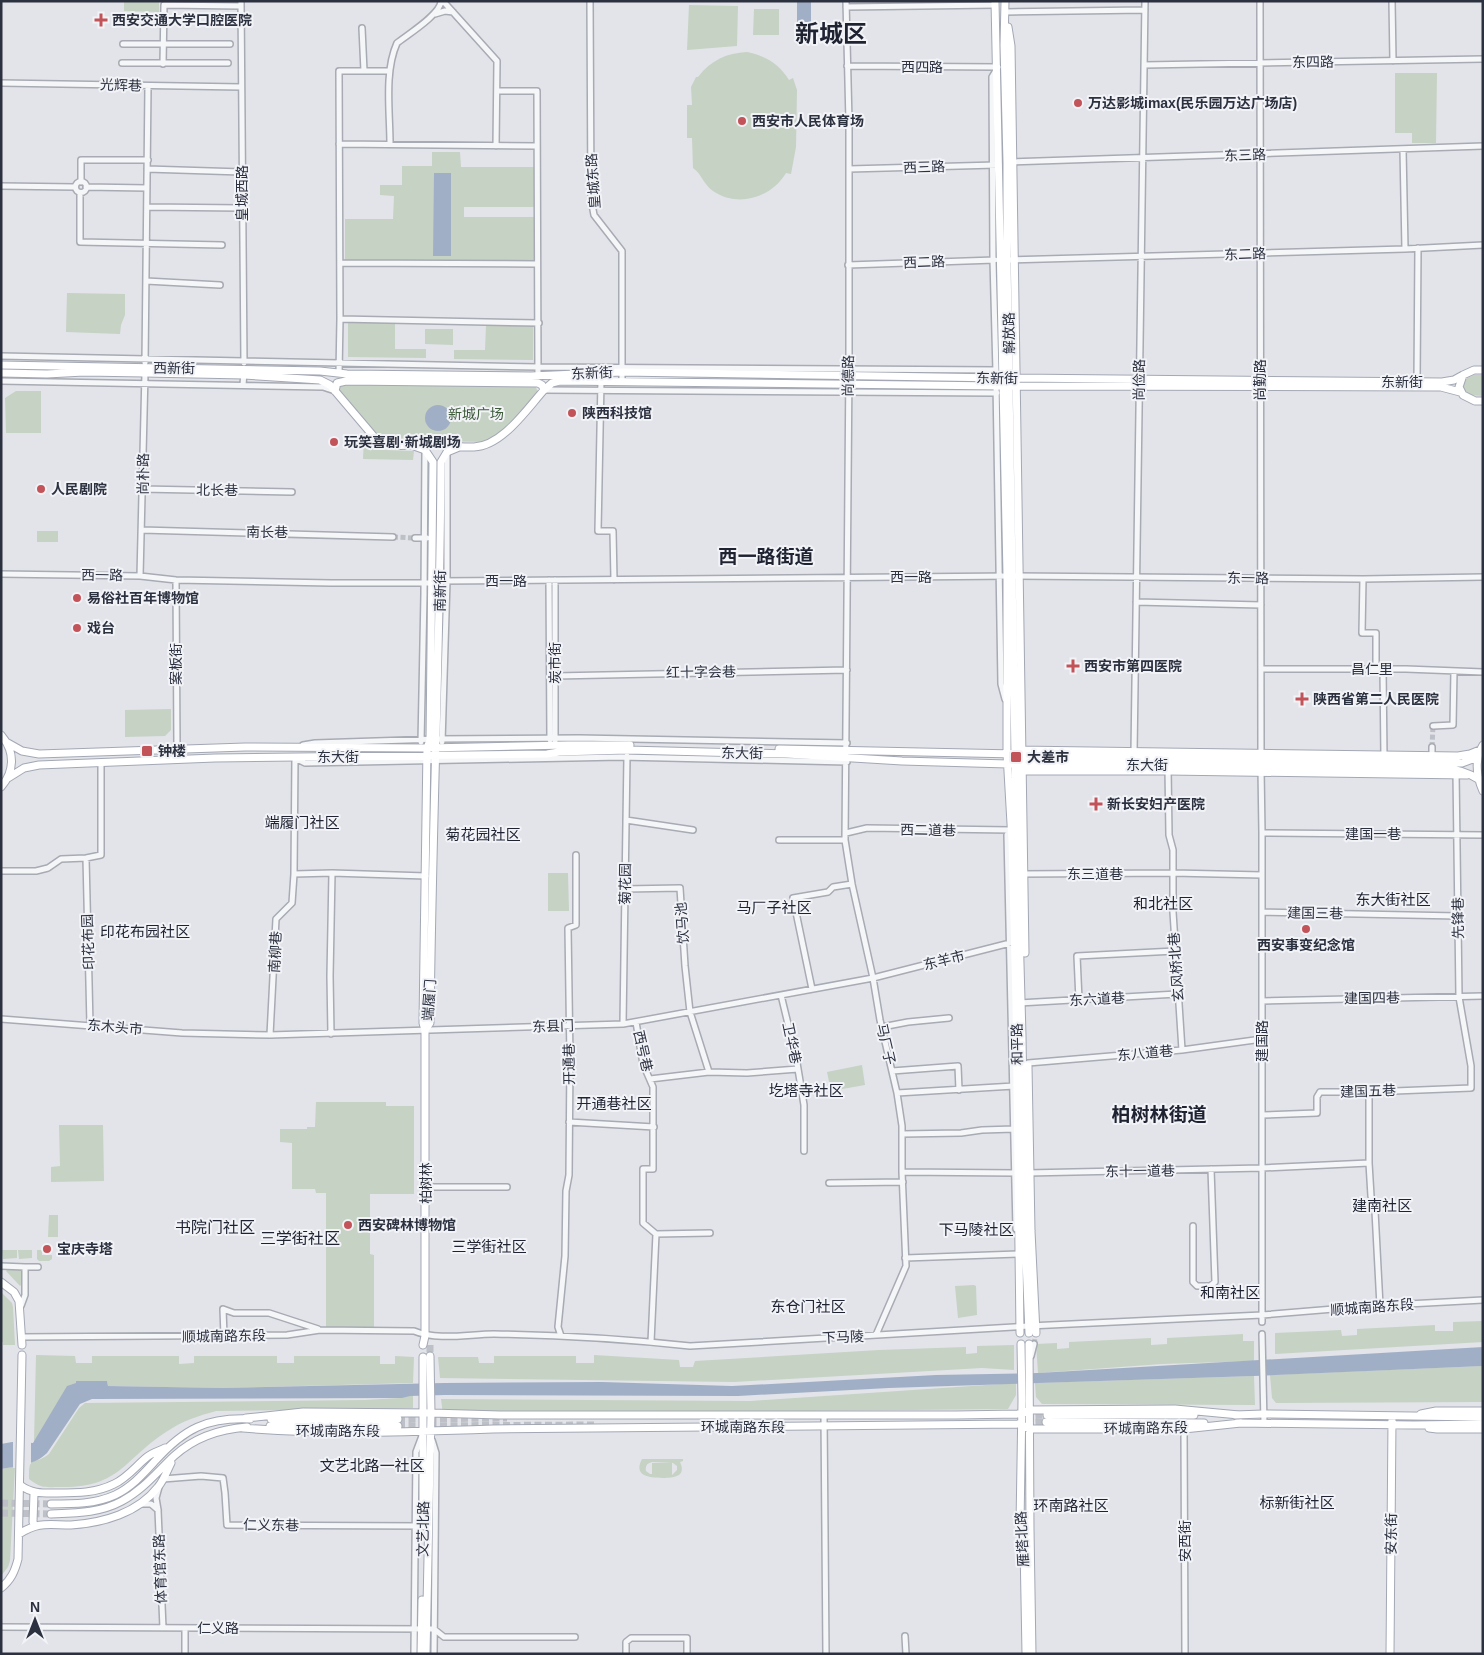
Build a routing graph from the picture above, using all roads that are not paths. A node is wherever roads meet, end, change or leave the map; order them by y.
1 (442, 1) edge
2 (590, 1) edge
3 (1005, 1) edge
4 (1145, 1) edge
5 (1260, 1) edge
6 (1392, 1) edge
7 (995, 3) edge
8 (241, 4) edge
9 (846, 4) edge
10 (1145, 10) junction
11 (453, 12) junction
12 (1006, 12) junction
13 (435, 14) junction
14 (362, 28) dead end
15 (123, 44) dead end
16 (162, 44) junction
17 (230, 44) dead end
18 (1483, 59) edge
19 (1393, 60) junction
20 (122, 62) dead end
21 (1260, 62) junction
22 (228, 63) dead end
23 (163, 64) junction
24 (1144, 65) junction
25 (847, 66) junction
26 (998, 67) junction
27 (364, 71) junction
28 (389, 71) junction
29 (1012, 76) junction
30 (1, 83) edge
31 (1005, 84) junction
32 (148, 86) junction
33 (241, 87) junction
34 (497, 91) junction
35 (339, 144) junction
36 (390, 144) junction
37 (496, 146) junction
38 (537, 146) junction
39 (1483, 146) edge
40 (1403, 149) junction
41 (1260, 155) junction
42 (1142, 158) junction
43 (148, 160) junction
44 (1010, 162) junction
45 (996, 165) junction
46 (849, 169) junction
47 (147, 170) junction
48 (242, 172) junction
49 (81, 182) junction
50 (1, 186) edge
51 (75, 187) junction
52 (86, 187) junction
53 (147, 188) junction
54 (80, 193) junction
55 (147, 207) junction
56 (242, 208) junction
57 (146, 244) junction
58 (222, 245) dead end
59 (1483, 245) edge
60 (1418, 248) junction
61 (1405, 249) junction
62 (1260, 254) junction
63 (1141, 257) junction
64 (1004, 260) junction
65 (340, 263) junction
66 (537, 264) junction
67 (848, 265) junction
68 (146, 282) junction
69 (220, 285) dead end
70 (340, 319) junction
71 (539, 323) junction
72 (1, 356) edge
73 (339, 364) junction
74 (1, 365) edge
75 (145, 367) junction
76 (538, 367) junction
77 (244, 369) junction
78 (622, 369) junction
79 (1483, 370) edge
80 (320, 371) junction
81 (848, 372) junction
82 (1, 373) edge
83 (338, 374) junction
84 (1463, 375) junction
85 (1004, 376) junction
86 (346, 377) junction
87 (533, 378) junction
88 (1, 380) edge
89 (601, 381) junction
90 (622, 381) junction
91 (1417, 382) junction
92 (144, 383) junction
93 (848, 384) junction
94 (1139, 384) junction
95 (1260, 384) junction
96 (244, 385) junction
97 (1004, 388) junction
98 (544, 390) junction
99 (334, 391) junction
100 (600, 391) junction
101 (848, 392) junction
102 (1460, 392) junction
103 (1483, 401) edge
104 (414, 446) junction
105 (462, 447) junction
106 (142, 489) junction
107 (292, 492) dead end
108 (142, 530) junction
109 (393, 537) tunnel mouth
110 (415, 538) tunnel mouth
111 (428, 538) junction
112 (1, 574) edge
113 (140, 576) junction
114 (1009, 576) junction
115 (848, 577) junction
116 (1136, 577) junction
117 (1260, 578) junction
118 (1483, 578) edge
119 (1362, 579) junction
120 (176, 580) junction
121 (552, 580) junction
122 (614, 580) junction
123 (444, 581) junction
124 (428, 584) junction
125 (1136, 602) junction
126 (1260, 605) junction
127 (1376, 668) junction
128 (1261, 669) junction
129 (1383, 669) junction
130 (847, 670) junction
131 (1454, 671) junction
132 (1483, 672) edge
133 (555, 676) junction
134 (1433, 726) dead end
135 (1, 735) edge
136 (6, 742) junction
137 (437, 742) junction
138 (552, 742) junction
139 (423, 745) junction
140 (1432, 747) tunnel mouth
141 (177, 749) junction
142 (627, 751) junction
143 (1480, 751) edge
144 (1007, 752) junction
145 (846, 753) junction
146 (1134, 755) junction
147 (295, 757) junction
148 (424, 758) junction
149 (439, 758) junction
150 (1384, 758) junction
151 (1432, 759) junction
152 (1019, 760) junction
153 (101, 763) junction
154 (1261, 763) junction
155 (1008, 768) junction
156 (1168, 768) junction
157 (1456, 772) junction
158 (1475, 777) junction
159 (8, 778) junction
160 (1, 787) edge
161 (1483, 791) edge
162 (626, 820) junction
163 (693, 830) dead end
164 (1010, 830) junction
165 (846, 833) junction
166 (1262, 834) junction
167 (1457, 834) junction
168 (1483, 835) edge
169 (779, 840) dead end
170 (845, 840) junction
171 (576, 855) dead end
172 (86, 858) junction
173 (1, 871) edge
174 (332, 873) junction
175 (1173, 873) junction
176 (294, 874) junction
177 (1021, 874) junction
178 (1262, 875) junction
179 (429, 876) junction
180 (852, 884) junction
181 (625, 889) junction
182 (1262, 912) junction
183 (1458, 916) junction
184 (1012, 943) junction
185 (1175, 951) junction
186 (873, 978) junction
187 (812, 989) junction
188 (1177, 994) junction
189 (781, 995) junction
190 (1483, 996) edge
191 (1459, 997) junction
192 (1079, 1000) junction
193 (1262, 1001) junction
194 (1021, 1003) junction
195 (690, 1012) junction
196 (949, 1018) dead end
197 (1, 1019) edge
198 (636, 1022) junction
199 (623, 1024) junction
200 (90, 1025) junction
201 (569, 1025) junction
202 (882, 1027) junction
203 (425, 1030) junction
204 (331, 1034) junction
205 (229, 1035) joint
206 (270, 1036) junction
207 (1262, 1039) junction
208 (1182, 1050) junction
209 (1028, 1063) junction
210 (1471, 1066) joint
211 (798, 1069) junction
212 (892, 1071) junction
213 (709, 1072) junction
214 (650, 1079) junction
215 (1015, 1086) junction
216 (959, 1090) junction
217 (1369, 1092) junction
218 (897, 1093) junction
219 (1262, 1115) junction
220 (570, 1122) junction
221 (654, 1127) junction
222 (1016, 1129) junction
223 (902, 1134) junction
224 (804, 1151) dead end
225 (1369, 1163) junction
226 (1262, 1168) junction
227 (1211, 1169) junction
228 (902, 1172) junction
229 (1021, 1173) junction
230 (903, 1182) junction
231 (829, 1183) dead end
232 (426, 1187) junction
233 (507, 1187) dead end
234 (1193, 1226) dead end
235 (710, 1233) dead end
236 (656, 1234) junction
237 (1019, 1257) junction
238 (905, 1258) junction
239 (1, 1266) edge
240 (38, 1266) dead end
241 (25, 1267) junction
242 (1, 1282) edge
243 (1483, 1300) edge
244 (21, 1306) junction
245 (1380, 1306) junction
246 (1262, 1315) junction
247 (1262, 1322) dead end
248 (1032, 1329) junction
249 (320, 1330) junction
250 (1020, 1330) junction
251 (1262, 1334) dead end
252 (876, 1335) junction
253 (224, 1336) junction
254 (425, 1336) junction
255 (561, 1336) junction
256 (22, 1337) junction
257 (650, 1342) junction
258 (1020, 1344) dead end
259 (1032, 1344) tunnel mouth
260 (22, 1345) dead end
261 (427, 1345) tunnel mouth
262 (22, 1355) dead end
263 (426, 1356) tunnel mouth
264 (1025, 1363) junction
265 (1026, 1400) junction
266 (1029, 1410) junction
267 (1483, 1411) edge
268 (427, 1413) junction
269 (1022, 1414) junction
270 (1263, 1414) junction
271 (824, 1415) junction
272 (1239, 1415) junction
273 (1392, 1415) junction
274 (1413, 1416) junction
275 (1483, 1417) edge
276 (246, 1418) junction
277 (1240, 1423) junction
278 (1264, 1423) junction
279 (1021, 1424) junction
280 (1483, 1424) edge
281 (1392, 1425) junction
282 (1414, 1425) junction
283 (824, 1426) junction
284 (243, 1428) junction
285 (1029, 1429) junction
286 (1184, 1429) junction
287 (1483, 1429) edge
288 (426, 1431) junction
289 (169, 1446) junction
290 (174, 1457) junction
291 (163, 1479) junction
292 (20, 1485) junction
293 (159, 1486) junction
294 (34, 1492) junction
295 (52, 1504) tunnel mouth
296 (136, 1506) junction
297 (158, 1510) junction
298 (51, 1514) tunnel mouth
299 (34, 1526) junction
300 (419, 1526) junction
301 (19, 1534) junction
302 (1, 1588) edge
303 (1, 1627) edge
304 (163, 1628) junction
305 (185, 1628) junction
306 (424, 1629) junction
307 (905, 1636) dead end
308 (575, 1637) dead end
309 (185, 1654) edge
310 (414, 1654) edge
311 (422, 1654) edge
312 (426, 1654) edge
313 (434, 1654) edge
314 (626, 1654) edge
315 (687, 1654) edge
316 (826, 1654) edge
317 (906, 1654) edge
318 (1026, 1654) edge
319 (1032, 1654) edge
320 (1185, 1654) edge
321 (1390, 1654) edge

1 - 11 street
1 - 13 street
2 - 78 street, 皇城东路
3 - 12 main road, 解放路
4 - 10 street, 尚俭路
5 - 21 street, 尚勤路
6 - 19 street
7 - 9 street
7 - 26 main road, 解放路
8 - 16 street
8 - 33 street, 皇城西路
9 - 25 street, 尚德路
10 - 12 street
10 - 24 street, 尚俭路
11 - 13 street
11 - 34 street
12 - 29 main road
12 - 31 main road, 解放路
13 - 28 street
14 - 27 street
15 - 16 street
16 - 17 street
16 - 23 street
18 - 19 street, 东四路
19 - 21 street, 东四路
20 - 23 street
21 - 24 street, 东四路
21 - 41 street, 尚勤路
22 - 23 street
24 - 42 street, 尚俭路
25 - 26 street, 西四路
25 - 46 street, 尚德路
26 - 45 main road, 解放路
27 - 28 street
27 - 35 street
28 - 36 street
29 - 31 main road
29 - 44 main road
30 - 32 street, 光辉巷
31 - 44 main road, 解放路
32 - 33 street, 光辉巷
32 - 43 street, 尚朴路
33 - 48 street, 皇城西路
34 - 37 street
34 - 38 street
35 - 36 street
35 - 65 street
36 - 37 street
37 - 38 street
38 - 66 street
39 - 40 street, 东三路
40 - 41 street, 东三路
40 - 61 street
41 - 42 street, 东三路
41 - 62 street, 尚勤路
42 - 44 street, 东三路
42 - 63 street, 尚俭路
43 - 47 street, 尚朴路
43 - 49 street
44 - 64 main road, 解放路
45 - 46 street, 西三路
45 - 64 main road, 解放路
46 - 67 street, 尚德路
47 - 48 street
47 - 53 street, 尚朴路
48 - 56 street, 皇城西路
49 - 51 street
49 - 52 street
50 - 51 street
51 - 54 street
52 - 53 street
52 - 54 street
53 - 55 street, 尚朴路
54 - 57 street
55 - 56 street
55 - 57 street, 尚朴路
56 - 77 street, 皇城西路
57 - 58 street
57 - 68 street, 尚朴路
59 - 60 street, 东二路
60 - 61 street, 东二路
60 - 91 street
61 - 62 street, 东二路
62 - 63 street, 东二路
62 - 95 street, 尚勤路
63 - 64 street, 东二路
63 - 94 street, 尚俭路
64 - 67 street, 西二路
64 - 85 main road, 解放路
64 - 85 main road
65 - 66 street
65 - 70 street
66 - 71 street
67 - 81 street, 尚德路
68 - 69 street
68 - 75 street, 尚朴路
70 - 71 street
70 - 73 street
71 - 76 street
72 - 75 street
73 - 76 street
73 - 77 street
73 - 83 street
74 - 75 main road, 西新街
75 - 77 main road, 西新街
75 - 82 main road, 西新街
75 - 92 street, 尚朴路
76 - 78 street
76 - 87 street
77 - 80 main road, 西新街
77 - 96 street, 皇城西路
77 - 99 main road, 西新街
78 - 81 main road, 东新街
78 - 87 main road, 东新街
78 - 90 street, 皇城东路
79 - 84 main road, 东新街
80 - 83 main road, 西新街
80 - 86 main road
81 - 85 main road, 东新街
81 - 93 street, 尚德路
83 - 86 main road, 西新街
84 - 91 main road, 东新街
84 - 102 main road
85 - 94 main road, 东新街
85 - 97 main road, 解放路
85 - 97 main road
86 - 87 main road, 西新街
86 - 99 main road
87 - 98 main road
88 - 92 street
89 - 90 main road, 东新街
89 - 98 main road, 东新街
89 - 100 street
90 - 93 main road, 东新街
91 - 95 main road, 东新街
92 - 96 street
92 - 106 street, 尚朴路
93 - 97 main road, 东新街
93 - 101 street, 尚德路
94 - 95 main road, 东新街
94 - 97 main road, 东新街
94 - 116 street, 尚俭路
95 - 102 main road, 东新街
95 - 117 street, 尚勤路
96 - 99 street
97 - 101 street
97 - 114 main road, 解放路
97 - 114 main road
98 - 100 street
98 - 105 main road
99 - 104 main road, 西新街
100 - 101 street
100 - 122 street
101 - 115 street, 尚德路
102 - 103 main road, 东新街
104 - 105 main road
104 - 111 main road, 南新街
105 - 123 main road, 南新街
106 - 107 street, 北长巷
106 - 108 street, 尚朴路
108 - 109 street, 南长巷
108 - 113 street, 尚朴路
110 - 111 street
111 - 124 main road, 南新街
112 - 113 street, 西一路
113 - 120 street, 西一路
114 - 115 street, 西一路
114 - 116 street, 东一路
114 - 144 main road, 解放路
114 - 152 main road, 解放路
115 - 122 street, 西一路
115 - 130 street, 尚德路
116 - 117 street, 东一路
116 - 125 street, 尚俭路
117 - 119 street, 东一路
117 - 126 street, 尚勤路
118 - 119 street, 东一路
119 - 127 street
120 - 124 street, 西一路
120 - 141 street, 案板街
121 - 122 street, 西一路
121 - 123 street, 西一路
121 - 133 street, 炭市街
121 - 138 street, 炭市街
123 - 124 street, 西一路
123 - 137 main road, 南新街
124 - 137 main road, 南新街
124 - 139 street
125 - 126 street
125 - 146 street, 尚俭路
126 - 128 street, 尚勤路
127 - 128 street, 昌仁里
127 - 129 street, 昌仁里
128 - 154 street, 尚勤路
129 - 131 street, 昌仁里
129 - 150 street
130 - 133 street, 红十字会巷
130 - 145 street, 尚德路
131 - 132 street, 昌仁里
131 - 134 street
133 - 138 street, 炭市街
135 - 136 main road
136 - 141 main road, 东大街
136 - 159 main road
137 - 138 main road, 东大街
137 - 139 main road, 东大街
137 - 149 main road, 端履门
138 - 142 main road, 东大街
138 - 145 street
139 - 141 main road, 东大街
139 - 148 main road, 端履门
140 - 151 street
142 - 145 main road, 东大街
142 - 145 street
142 - 149 main road, 东大街
142 - 162 street, 菊花园
143 - 151 main road, 东大街
143 - 158 main road
144 - 145 main road, 东大街
144 - 152 main road, 东大街
144 - 155 main road, 和平路
145 - 155 main road, 东大街
145 - 165 street, 马厂子
146 - 152 main road, 东大街
146 - 154 main road, 东大街
147 - 148 main road, 东大街
147 - 153 main road, 东大街
147 - 176 street, 南柳巷
148 - 149 main road, 东大街
148 - 179 main road, 端履门
149 - 179 main road, 端履门
150 - 151 main road, 东大街
150 - 154 main road, 东大街
152 - 155 main road, 东大街
152 - 156 main road, 东大街
152 - 177 main road, 和平路
153 - 159 main road, 东大街
153 - 172 street
154 - 156 main road, 东大街
154 - 157 main road, 东大街
154 - 166 street, 建国路
155 - 164 main road, 和平路
156 - 175 street, 玄风桥北巷
157 - 158 main road, 东大街
157 - 167 street, 先锋巷
158 - 161 main road
159 - 160 main road
162 - 163 street
162 - 181 street, 菊花园
164 - 165 street, 西二道巷
164 - 184 main road, 和平路
165 - 170 street, 马厂子
166 - 167 street, 建国一巷
166 - 178 street, 建国路
167 - 168 street, 建国一巷
167 - 183 street, 先锋巷
169 - 170 street
170 - 180 street, 马厂子
171 - 201 street, 开通巷
172 - 173 street
172 - 200 street, 印花布园
174 - 176 street
174 - 179 street
174 - 204 street
175 - 177 street, 东三道巷
175 - 178 street, 东三道巷
175 - 185 street, 玄风桥北巷
176 - 206 street, 南柳巷
177 - 194 main road, 和平路
178 - 182 street, 建国路
179 - 203 main road, 端履门
180 - 186 street, 马厂子
180 - 187 street
181 - 195 street, 饮马池
181 - 199 street, 菊花园
182 - 183 street, 建国三巷
182 - 193 street, 建国路
183 - 191 street, 先锋巷
184 - 186 street, 东羊市
184 - 194 main road, 和平路
184 - 215 street
185 - 188 street, 玄风桥北巷
185 - 192 street
186 - 187 street, 东县门
186 - 202 street, 马厂子
187 - 189 street, 东县门
188 - 192 street, 东六道巷
188 - 208 street, 玄风桥北巷
189 - 195 street, 东县门
189 - 211 street, 卫华巷
190 - 191 street, 建国四巷
191 - 193 street, 建国四巷
191 - 210 street, 先锋巷
192 - 194 street, 东六道巷
193 - 207 street, 建国路
194 - 209 main road
194 - 215 main road, 和平路
194 - 229 main road, 和平路
195 - 198 street, 东县门
195 - 213 street
196 - 202 street
197 - 200 street, 东木头市
198 - 199 street, 东县门
198 - 214 street, 西号巷
199 - 201 street, 东县门
200 - 205 street, 东木头市
201 - 203 street, 东县门
201 - 220 street, 开通巷
202 - 212 street, 马厂子
203 - 204 street, 东县门
203 - 232 main road, 柏树林
204 - 206 street, 东县门
205 - 206 street, 东县门
207 - 208 street, 东八道巷
207 - 219 street, 建国路
208 - 209 street, 东八道巷
209 - 229 main road
210 - 217 street, 建国五巷
211 - 213 street
211 - 224 street, 卫华巷
212 - 216 street
212 - 218 street, 马厂子
213 - 214 street
214 - 221 street, 西号巷
215 - 216 street
215 - 222 main road, 和平路
216 - 218 street
217 - 219 street, 建国五巷
217 - 225 street
218 - 223 street, 马厂子
219 - 226 street, 建国路
220 - 221 street
220 - 255 street, 开通巷
221 - 236 street, 西号巷
222 - 223 street
222 - 229 main road, 和平路
223 - 228 street, 马厂子
225 - 226 street, 东十一道巷
225 - 245 street
226 - 227 street, 东十一道巷
226 - 246 street, 建国路
227 - 229 street, 东十一道巷
227 - 234 street
228 - 229 street, 东十一道巷
228 - 230 street, 马厂子
229 - 237 main road, 和平路
229 - 248 main road, 和平路
230 - 231 street
230 - 238 street, 马厂子
232 - 233 street
232 - 254 main road, 柏树林
235 - 236 street
236 - 257 street
237 - 238 street
237 - 250 main road, 和平路
238 - 252 street, 马厂子
239 - 241 street
240 - 241 street
241 - 244 street
242 - 244 main road
243 - 245 street, 顺城南路东段
244 - 256 main road
245 - 246 street, 顺城南路东段
246 - 247 street, 建国路
246 - 248 street, 下马陵
248 - 250 street, 下马陵
249 - 253 street, 顺城南路东段
249 - 253 street
249 - 254 street, 顺城南路东段
250 - 252 street, 下马陵
251 - 270 street
252 - 257 street, 下马陵
253 - 256 street, 顺城南路东段
254 - 255 street, 下马陵
254 - 261 main road, 柏树林
255 - 257 street, 下马陵
256 - 260 main road
258 - 264 main road
259 - 264 main road
262 - 292 main road
263 - 268 main road, 文艺北路
264 - 265 main road
265 - 266 main road, 雁塔北路
265 - 269 main road
266 - 269 main road, 环城南路东段
266 - 272 main road, 环城南路东段
266 - 285 main road, 雁塔北路
267 - 274 main road, 环城南路东段
268 - 271 main road, 环城南路东段
268 - 276 main road, 环城南路东段
268 - 288 main road, 文艺北路
269 - 271 main road, 环城南路东段
269 - 279 main road
270 - 272 main road, 环城南路东段
270 - 273 main road, 环城南路东段
270 - 278 street
271 - 283 street
272 - 277 main road, 环城南路东段
273 - 274 main road, 环城南路东段
273 - 281 main road, 安东街
274 - 275 main road, 环城南路东段
276 - 284 main road, 环城南路东段
276 - 289 main road, 环城南路东段
277 - 278 main road, 环城南路东段
277 - 286 main road, 环城南路东段
278 - 281 main road, 环城南路东段
279 - 283 main road, 环城南路东段
279 - 285 main road
279 - 318 main road, 雁塔北路
280 - 282 main road, 环城南路东段
281 - 282 main road, 环城南路东段
281 - 321 main road, 安东街
282 - 287 main road, 环城南路东段
283 - 288 main road, 环城南路东段
283 - 316 street
284 - 288 main road, 环城南路东段
284 - 290 main road, 环城南路东段
285 - 286 main road, 环城南路东段
285 - 319 main road, 雁塔北路
286 - 320 street, 安西街
288 - 300 main road, 文艺北路
288 - 306 main road, 文艺北路
289 - 294 main road
289 - 295 main road, 环城南路东段
290 - 291 main road
290 - 298 main road, 环城南路东段
291 - 293 main road
291 - 300 street, 仁义东巷
292 - 294 main road
292 - 301 main road
293 - 296 main road
293 - 297 street, 体育馆东路
294 - 299 main road
296 - 297 street
296 - 299 main road
297 - 304 street, 体育馆东路
299 - 301 main road
300 - 306 main road, 文艺北路
301 - 302 main road
303 - 304 street, 仁义路
304 - 305 street, 仁义路
305 - 306 street, 仁义路
305 - 309 street
306 - 308 street, 仁义路
306 - 310 street
306 - 311 main road, 文艺北路
306 - 312 main road, 文艺北路
306 - 313 street
307 - 317 street
314 - 315 street

